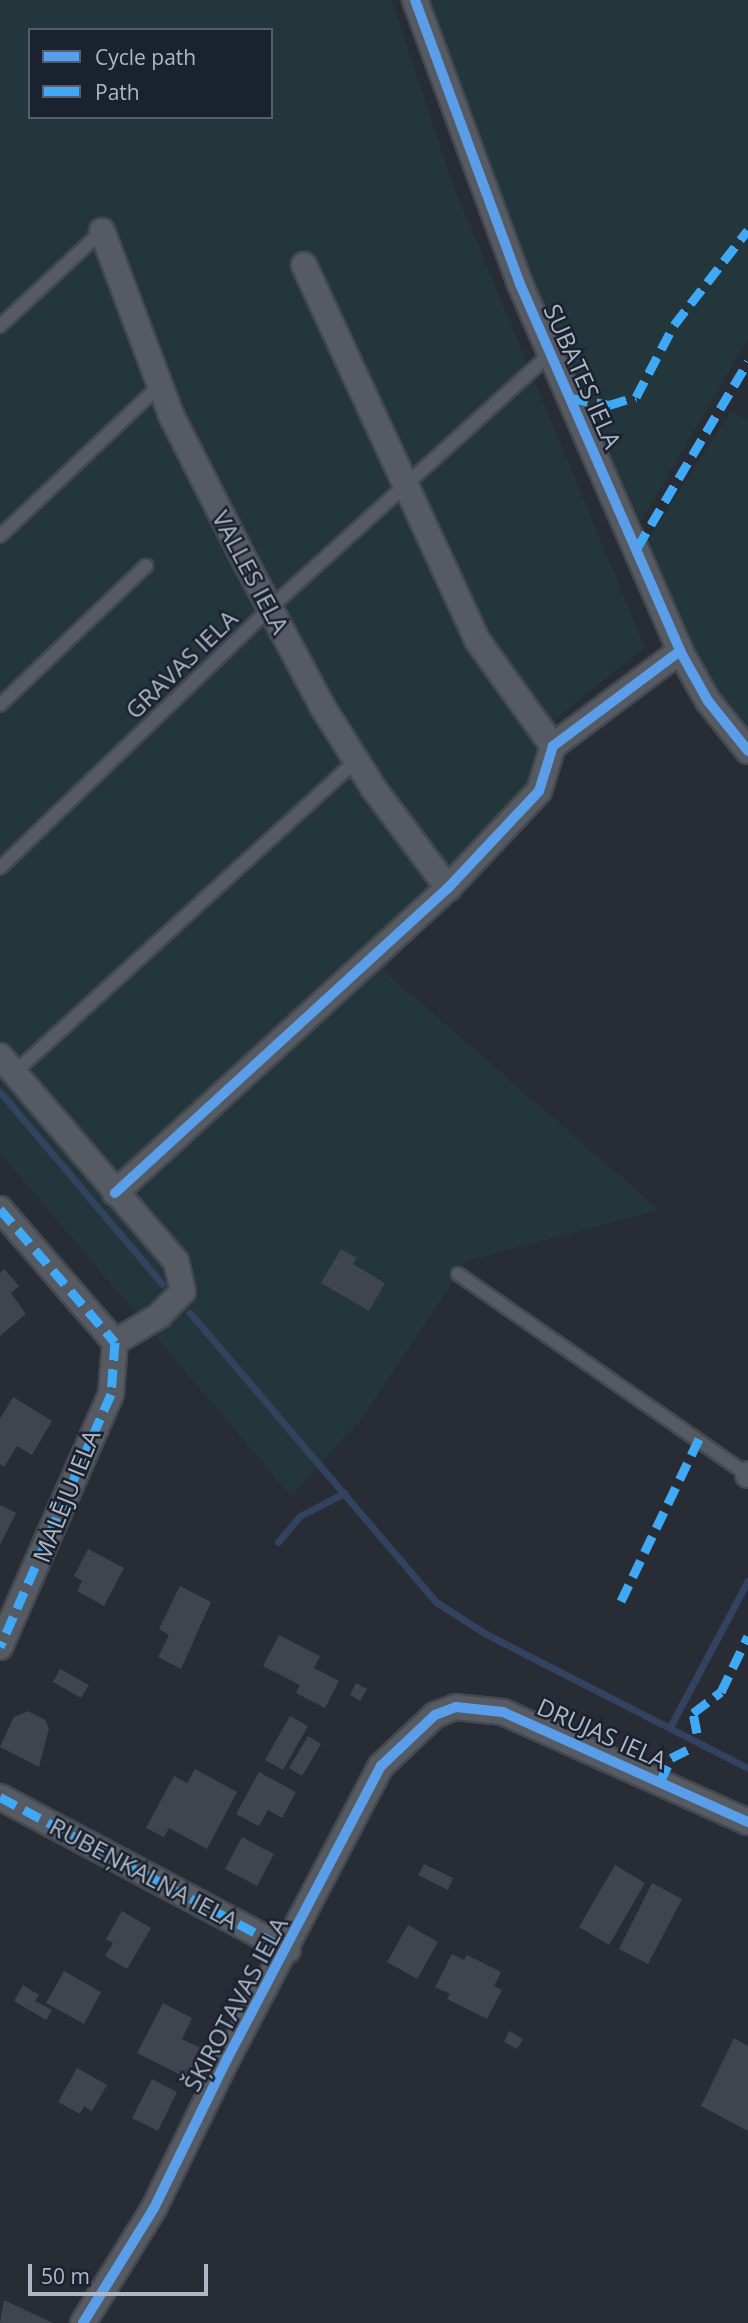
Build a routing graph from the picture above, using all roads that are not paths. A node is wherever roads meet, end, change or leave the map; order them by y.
1 (415, 0) edge
2 (102, 231) joint
3 (304, 265) dead end
4 (0, 326) edge
5 (550, 354) junction
6 (160, 385) junction
7 (404, 486) junction
8 (0, 536) edge
9 (146, 566) dead end
10 (270, 608) junction
11 (680, 650) junction
12 (0, 705) edge
13 (553, 746) junction
14 (748, 751) edge
15 (356, 761) junction
16 (0, 868) edge
17 (448, 888) junction
18 (7, 1065) edge
19 (115, 1193) junction
20 (0, 1209) edge
21 (458, 1274) dead end
22 (115, 1342) junction
23 (748, 1474) edge
24 (0, 1647) edge
25 (435, 1715) joint
26 (0, 1797) edge
27 (748, 1822) edge
28 (288, 1950) junction
29 (83, 2323) edge

1 - 5 street, SUBATES IELA
2 - 4 lane
2 - 6 street, VALLES IELA
3 - 7 street
5 - 7 lane, GRAVAS IELA
5 - 11 street, SUBATES IELA
6 - 8 lane
6 - 10 street, VALLES IELA
7 - 10 lane, GRAVAS IELA
7 - 13 street
9 - 12 lane
10 - 15 street, VALLES IELA
10 - 16 lane, GRAVAS IELA
11 - 13 street
11 - 14 street, SUBATES IELA
13 - 17 street
15 - 17 street, VALLES IELA
15 - 18 lane
17 - 19 street
18 - 19 street
19 - 22 street
20 - 22 street
21 - 23 lane
22 - 24 street, MALĒJU IELA
25 - 27 street, DRUJAS IELA
25 - 28 street, ŠĶIROTAVAS IELA
26 - 28 street, RUBEŅKALNA IELA
28 - 29 street, ŠĶIROTAVAS IELA

